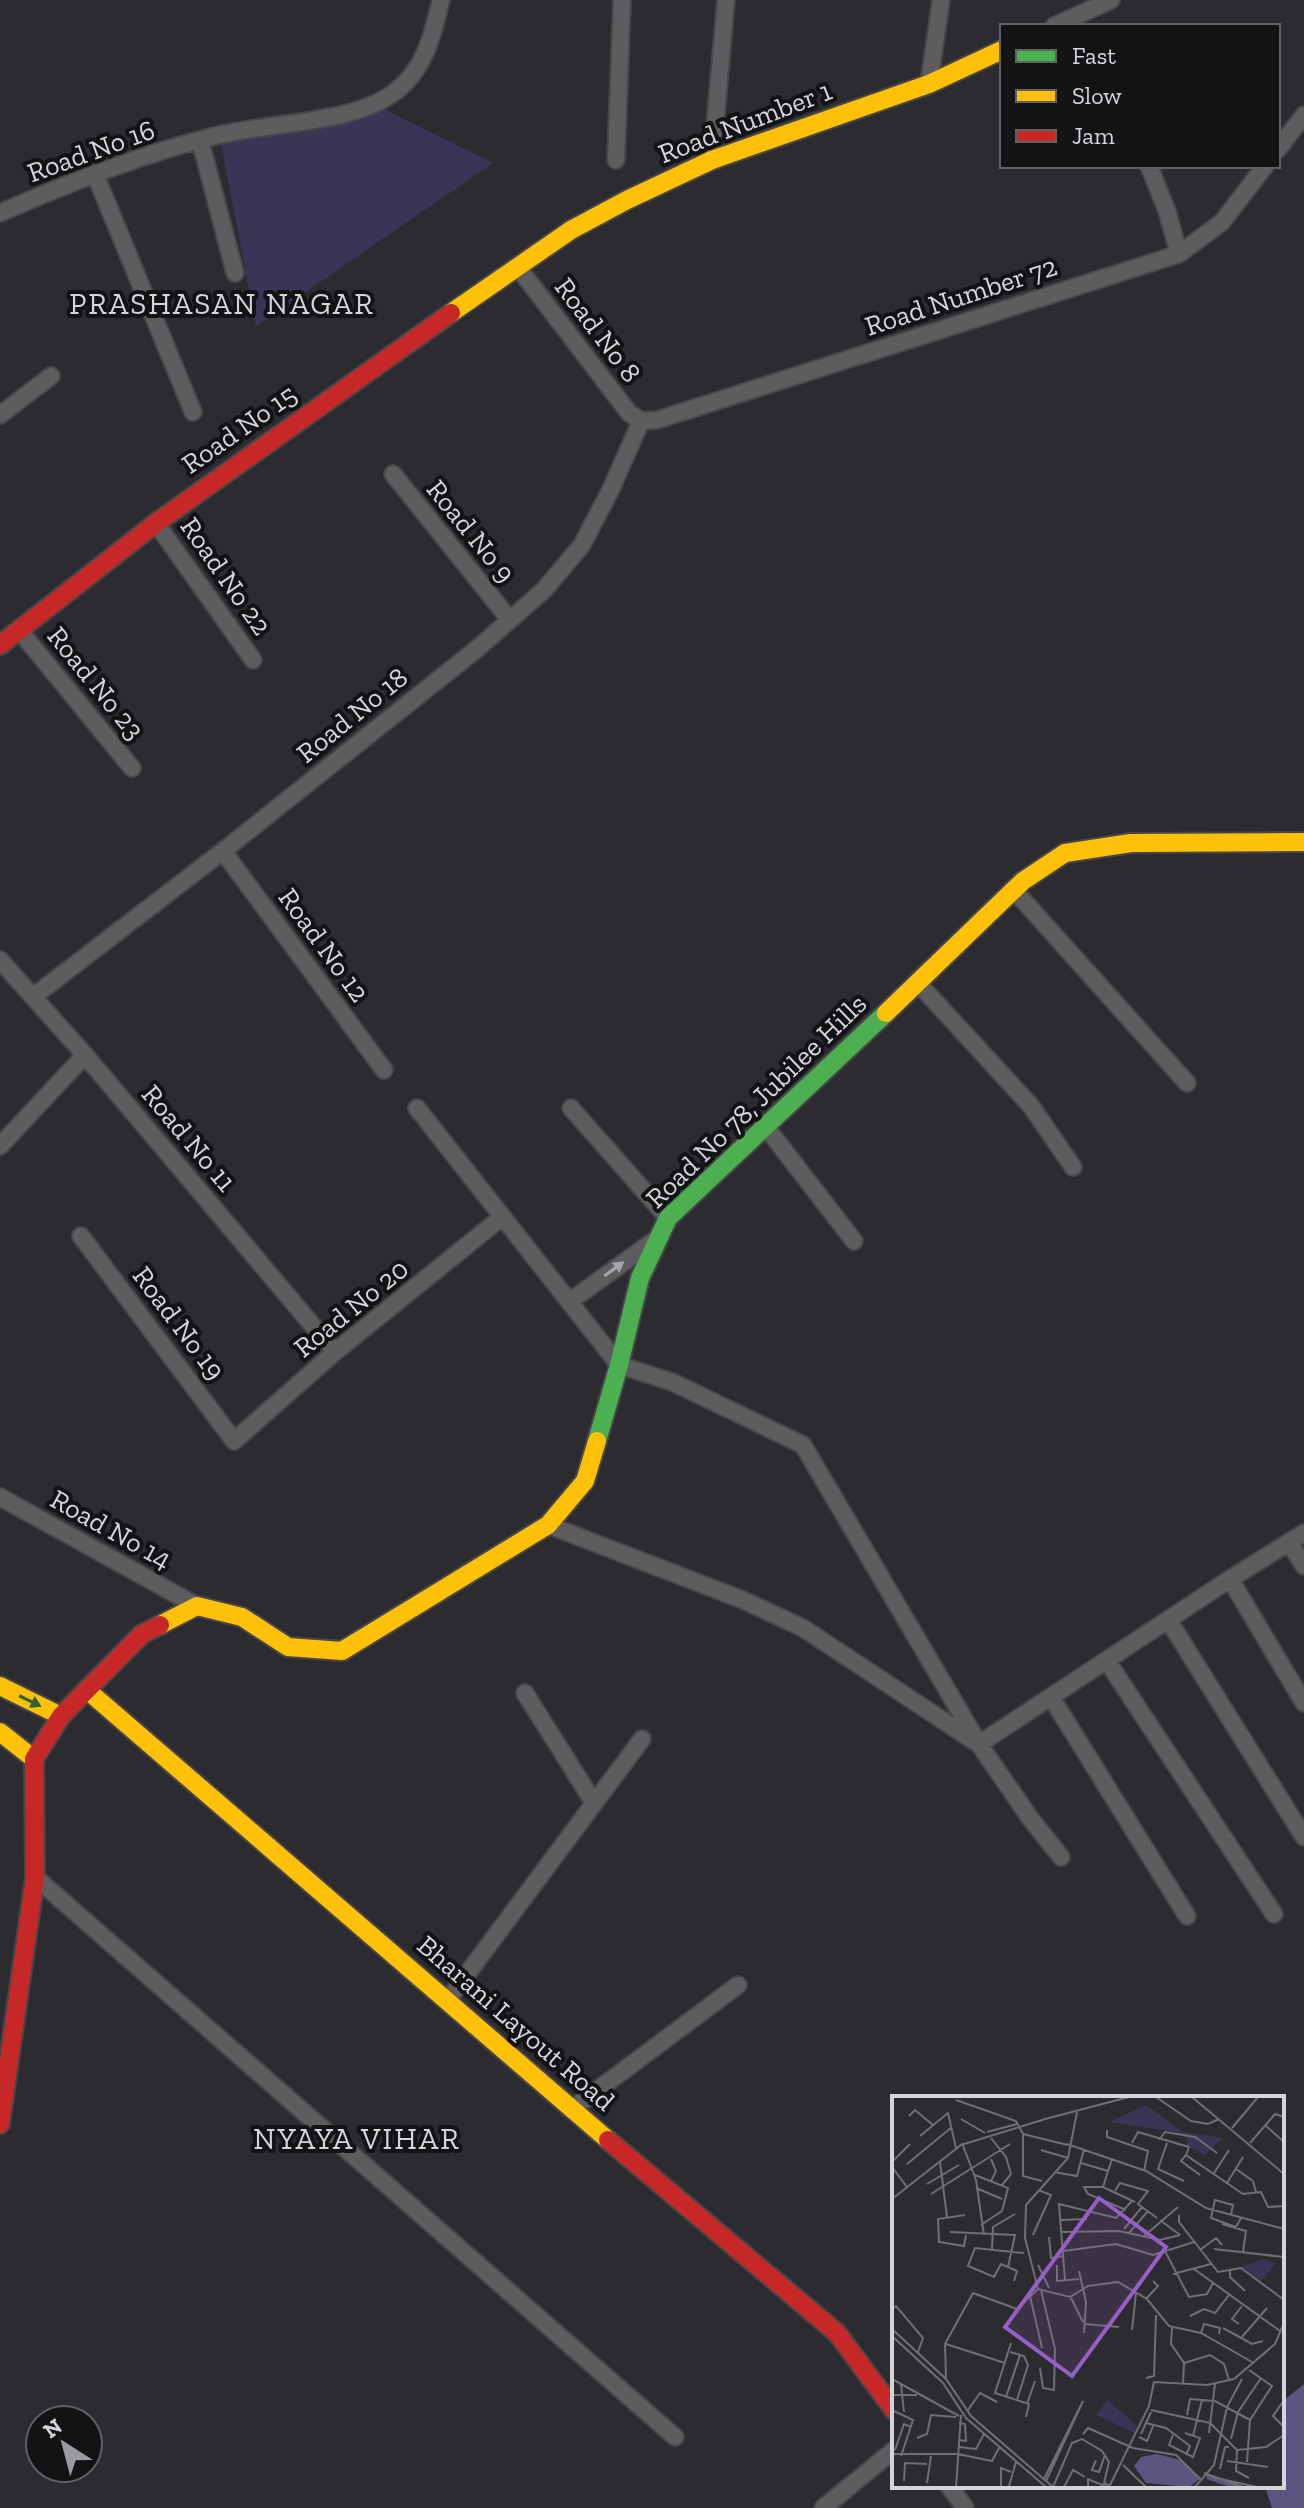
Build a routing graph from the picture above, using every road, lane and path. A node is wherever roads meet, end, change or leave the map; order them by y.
1 (441, 0) edge
2 (622, 0) edge
3 (726, 0) edge
4 (941, 0) edge
5 (1111, 0) edge
6 (1058, 24) edge
7 (1000, 51) edge
8 (929, 84) junction
9 (1304, 115) edge
10 (200, 140) junction
11 (1280, 146) edge
12 (616, 160) dead end
13 (712, 160) junction
14 (1150, 168) edge
15 (1263, 168) edge
16 (95, 174) junction
17 (0, 213) edge
18 (1179, 254) junction
19 (517, 266) junction
20 (235, 273) dead end
21 (51, 376) dead end
22 (193, 412) dead end
23 (0, 415) edge
24 (641, 421) junction
25 (393, 474) dead end
26 (156, 523) junction
27 (510, 620) junction
28 (19, 630) junction
29 (0, 645) edge
30 (253, 660) dead end
31 (132, 768) dead end
32 (1304, 842) edge
33 (223, 851) junction
34 (1013, 889) junction
35 (0, 960) edge
36 (917, 982) junction
37 (34, 996) junction
38 (85, 1055) junction
39 (384, 1070) dead end
40 (1187, 1083) dead end
41 (417, 1108) dead end
42 (571, 1108) dead end
43 (766, 1127) junction
44 (0, 1146) edge
45 (1073, 1167) dead end
46 (502, 1217) junction
47 (668, 1218) junction
48 (81, 1236) dead end
49 (660, 1237) junction
50 (854, 1241) dead end
51 (569, 1302) junction
52 (335, 1352) junction
53 (619, 1365) junction
54 (234, 1441) joint
55 (0, 1497) edge
56 (548, 1525) junction
57 (1304, 1533) edge
58 (1289, 1542) junction
59 (1304, 1566) edge
60 (1230, 1579) junction
61 (197, 1606) junction
62 (1169, 1621) junction
63 (1107, 1661) junction
64 (0, 1686) edge
65 (87, 1690) junction
66 (525, 1693) dead end
67 (1051, 1697) junction
68 (1304, 1703) edge
69 (61, 1716) junction
70 (0, 1732) edge
71 (642, 1739) dead end
72 (979, 1744) junction
73 (34, 1759) junction
74 (594, 1803) junction
75 (1304, 1837) edge
76 (1061, 1857) dead end
77 (35, 1877) junction
78 (1274, 1914) dead end
79 (1187, 1916) dead end
80 (738, 1985) dead end
81 (447, 2001) junction
82 (572, 2109) junction
83 (0, 2124) edge
84 (892, 2407) edge
85 (675, 2437) dead end
86 (892, 2452) edge
87 (950, 2488) edge
88 (823, 2508) edge
89 (965, 2508) edge

1 - 10 street, Road No 16
2 - 12 street
3 - 13 street
4 - 8 street
5 - 6 street
7 - 8 street, Road Number 1
8 - 13 street, Road Number 1
9 - 11 street
10 - 16 street, Road No 16
10 - 20 street
13 - 19 street, Road Number 1
14 - 18 street
15 - 18 street, Road Number 72
16 - 17 street, Road No 16
16 - 22 street
18 - 24 street, Road Number 72
19 - 24 street, Road No 8
19 - 26 street, Road No 15
21 - 23 street
24 - 27 street, Road No 18
25 - 27 street, Road No 9
26 - 28 street, Road No 15
26 - 30 street, Road No 22
27 - 33 street, Road No 18
28 - 29 street, Road No 15
28 - 31 street, Road No 23
32 - 34 street, Road No 78, Jubilee Hills
33 - 37 street, Road No 18
33 - 39 street, Road No 12
34 - 36 street, Road No 78, Jubilee Hills
34 - 40 street
35 - 37 street, Road No 11
36 - 43 street, Road No 78, Jubilee Hills
36 - 45 street
37 - 38 street, Road No 11
38 - 44 street
38 - 52 street, Road No 11
41 - 46 street
42 - 47 street
43 - 47 street, Road No 78, Jubilee Hills
43 - 50 street
46 - 51 street
46 - 52 street, Road No 20
47 - 49 street, Road No 78, Jubilee Hills
48 - 54 street, Road No 19
51 -> 49 street
49 - 53 street, Road No 78, Jubilee Hills
51 - 53 street
52 - 54 street, Road No 20
53 - 56 street, Road No 78, Jubilee Hills
53 - 72 street
55 - 61 street, Road No 14
56 - 61 street, Road No 78, Jubilee Hills
56 - 72 street
57 - 58 street
58 - 59 street
58 - 60 street
60 - 62 street
60 - 68 street
61 - 65 street
62 - 63 street
62 - 75 street
63 - 67 street
63 - 78 street
64 -> 69 street
65 - 69 street
65 - 81 street, Bharani Layout Road
66 - 74 street
67 - 72 street
67 - 79 street
69 - 73 street
70 - 73 street
71 - 74 street
72 - 76 street
73 - 77 street
74 - 81 street
77 - 83 street
77 - 85 street
80 - 82 street
81 - 82 street, Bharani Layout Road
82 - 84 street, Bharani Layout Road
86 - 88 street
87 - 89 street

